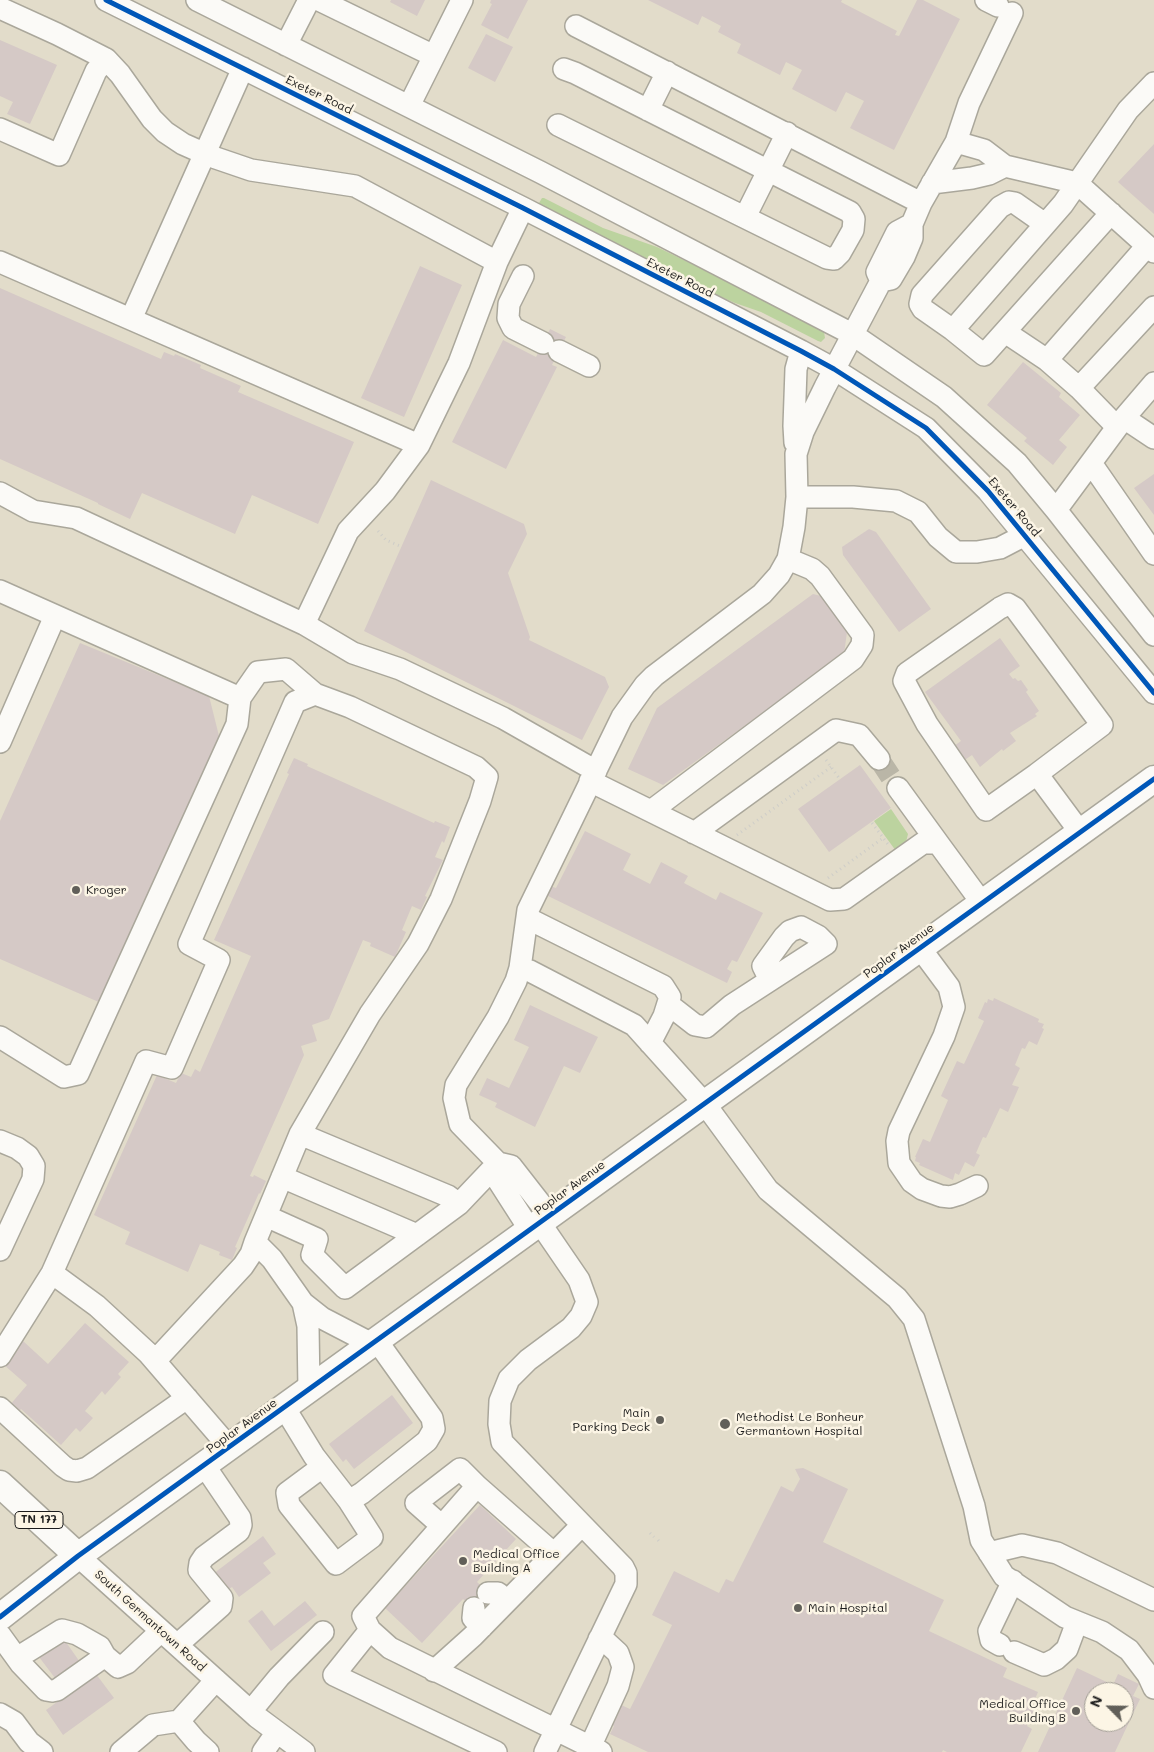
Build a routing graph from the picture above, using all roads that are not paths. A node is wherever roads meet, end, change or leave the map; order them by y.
1 (106, 0) edge
2 (197, 0) edge
3 (309, 0) edge
4 (319, 0) edge
5 (462, 0) edge
6 (999, 6) edge
7 (0, 8) edge
8 (576, 26) dead end
9 (286, 45) junction
10 (434, 56) junction
11 (106, 59) junction
12 (243, 68) junction
13 (564, 69) dead end
14 (668, 72) junction
15 (1154, 83) edge
16 (409, 106) junction
17 (648, 110) junction
18 (558, 125) dead end
19 (0, 129) edge
20 (787, 133) junction
21 (956, 142) junction
22 (204, 154) junction
23 (1004, 166) junction
24 (768, 170) junction
25 (932, 183) junction
26 (1077, 183) junction
27 (920, 203) junction
28 (523, 208) junction
29 (1111, 213) junction
30 (744, 217) junction
31 (1045, 224) junction
32 (1151, 249) edge
33 (0, 262) edge
34 (497, 262) junction
35 (523, 276) dead end
36 (1154, 307) edge
37 (131, 319) junction
38 (953, 330) junction
39 (1005, 332) junction
40 (852, 334) junction
41 (801, 351) junction
42 (1047, 360) junction
43 (589, 366) dead end
44 (834, 369) junction
45 (1154, 383) edge
46 (1080, 388) junction
47 (1121, 422) junction
48 (1154, 438) edge
49 (419, 445) junction
50 (796, 454) junction
51 (1091, 463) junction
52 (0, 493) edge
53 (797, 497) junction
54 (1056, 510) junction
55 (1025, 535) junction
56 (1154, 554) edge
57 (788, 559) junction
58 (0, 591) edge
59 (56, 616) junction
60 (304, 624) junction
61 (1154, 635) edge
62 (1154, 693) edge
63 (315, 694) junction
64 (240, 698) junction
65 (0, 742) edge
66 (879, 759) tunnel mouth
67 (1037, 774) junction
68 (593, 776) junction
69 (1154, 779) edge
70 (898, 788) tunnel mouth
71 (651, 811) junction
72 (1080, 832) junction
73 (694, 833) junction
74 (938, 843) junction
75 (982, 903) junction
76 (528, 918) junction
77 (920, 948) junction
78 (520, 968) junction
79 (770, 980) dead end
80 (668, 1004) junction
81 (0, 1037) edge
82 (650, 1043) junction
83 (705, 1104) junction
84 (300, 1134) junction
85 (0, 1141) edge
86 (498, 1163) junction
87 (282, 1177) junction
88 (977, 1186) dead end
89 (459, 1204) junction
90 (266, 1216) junction
91 (540, 1223) junction
92 (418, 1235) junction
93 (255, 1242) junction
94 (0, 1250) edge
95 (52, 1273) junction
96 (303, 1302) junction
97 (374, 1342) junction
98 (0, 1356) edge
99 (155, 1361) junction
100 (309, 1390) junction
101 (187, 1398) junction
102 (284, 1407) junction
103 (0, 1408) edge
104 (229, 1447) junction
105 (204, 1465) junction
106 (322, 1467) junction
107 (0, 1484) edge
108 (477, 1486) junction
109 (349, 1501) junction
110 (582, 1525) junction
111 (442, 1526) junction
112 (553, 1553) junction
113 (989, 1553) junction
114 (78, 1556) junction
115 (1013, 1582) junction
116 (1154, 1600) edge
117 (0, 1617) edge
118 (1077, 1622) junction
119 (370, 1630) junction
120 (323, 1632) dead end
121 (0, 1635) edge
122 (169, 1638) junction
123 (600, 1639) junction
124 (105, 1656) junction
125 (17, 1658) junction
126 (434, 1671) junction
127 (1152, 1679) edge
128 (216, 1680) junction
129 (252, 1711) junction
130 (0, 1714) edge
131 (179, 1721) junction
132 (556, 1730) junction
133 (277, 1732) junction
134 (595, 1749) edge
135 (42, 1752) edge
136 (121, 1752) edge
137 (208, 1752) edge
138 (263, 1752) edge
139 (304, 1752) edge
140 (496, 1752) edge
141 (545, 1752) edge

1 - 12 street, Exeter Road
2 - 9 street
3 - 9 street
4 - 10 street
5 - 10 street
6 - 21 street
7 - 11 street
8 - 14 street
9 - 16 street
10 - 16 street
11 - 19 street
11 - 22 street
12 - 22 street
12 - 28 street, Exeter Road
13 - 17 street
14 - 17 street
14 - 20 street
15 - 26 street
16 - 40 street
17 - 24 street
18 - 30 street
20 - 24 street
20 - 27 street
21 - 23 street
21 - 25 street
22 - 34 street
22 - 37 street
23 - 25 street
23 - 26 street
24 - 30 street
24 - 30 street
25 - 27 street
26 - 29 street
26 - 31 street
27 - 40 street
28 - 34 street
28 - 41 street, Exeter Road
29 - 32 street
29 - 39 street
31 - 38 street
31 - 38 street
32 - 42 street
33 - 37 street
34 - 49 street
35 - 43 street
36 - 46 street
37 - 49 street
38 - 39 street
39 - 42 street
40 - 44 street
40 - 54 street
41 - 44 street, Exeter Road
41 - 50 street
42 - 46 street
44 - 50 street
44 - 55 street, Exeter Road
45 - 47 street
46 - 47 street
47 - 48 street
47 - 51 street
49 - 60 street
50 - 53 street
51 - 54 street
51 - 56 street
52 - 60 street
53 - 55 street
53 - 57 street
54 - 61 street
55 - 62 street, Exeter Road
57 - 68 street
57 - 71 street
58 - 59 street
59 - 64 street
59 - 65 street
60 - 68 street
63 - 64 street
63 - 84 street
63 - 95 street
64 - 81 street
66 - 73 street
67 - 67 street
67 - 72 street
68 - 71 street
68 - 76 street
69 - 72 main road, Poplar Avenue
70 - 74 street
71 - 73 street
72 - 75 main road, Poplar Avenue
73 - 74 street
74 - 75 street
75 - 77 main road, Poplar Avenue
76 - 78 street
76 - 80 street
77 - 83 main road, Poplar Avenue
77 - 88 street
78 - 82 street
78 - 86 street
79 - 80 street
80 - 82 street
82 - 83 street
83 - 91 main road, Poplar Avenue
83 - 113 street
84 - 87 street
84 - 89 street
85 - 94 street
86 - 89 street
86 - 91 street
87 - 90 street
87 - 92 street
89 - 92 street
90 - 92 street
90 - 93 street
91 - 97 main road, Poplar Avenue
91 - 110 street
93 - 96 street
93 - 99 street
95 - 98 street
95 - 99 street
96 - 97 street
96 - 100 street
97 - 100 main road, Poplar Avenue
97 - 109 street
99 - 101 street
100 - 102 main road, Poplar Avenue
101 - 103 street
101 - 104 street
102 - 104 main road, Poplar Avenue
102 - 106 street
104 - 105 main road, Poplar Avenue
105 - 114 main road, Poplar Avenue
105 - 122 street
106 - 109 street
106 - 109 street
107 - 114 main road, South Germantown Road / TN 177
108 - 111 street
108 - 111 street
108 - 112 street
110 - 112 street
110 - 123 street
111 - 119 street
112 - 126 street
113 - 115 street
113 - 116 street
114 - 117 main road, Poplar Avenue
114 - 122 street, South Germantown Road
115 - 118 street
115 - 118 street
118 - 127 street
119 - 126 street
119 - 140 street
120 - 129 street
121 - 125 street
122 - 124 street
122 - 128 street, South Germantown Road
123 - 132 street
123 - 134 street
124 - 125 street
124 - 125 street
126 - 132 street
128 - 129 street, South Germantown Road
128 - 131 street
129 - 133 street, South Germantown Road
130 - 135 street
131 - 136 street
131 - 137 street
132 - 134 street
132 - 141 street
133 - 138 street
133 - 139 street, South Germantown Road

